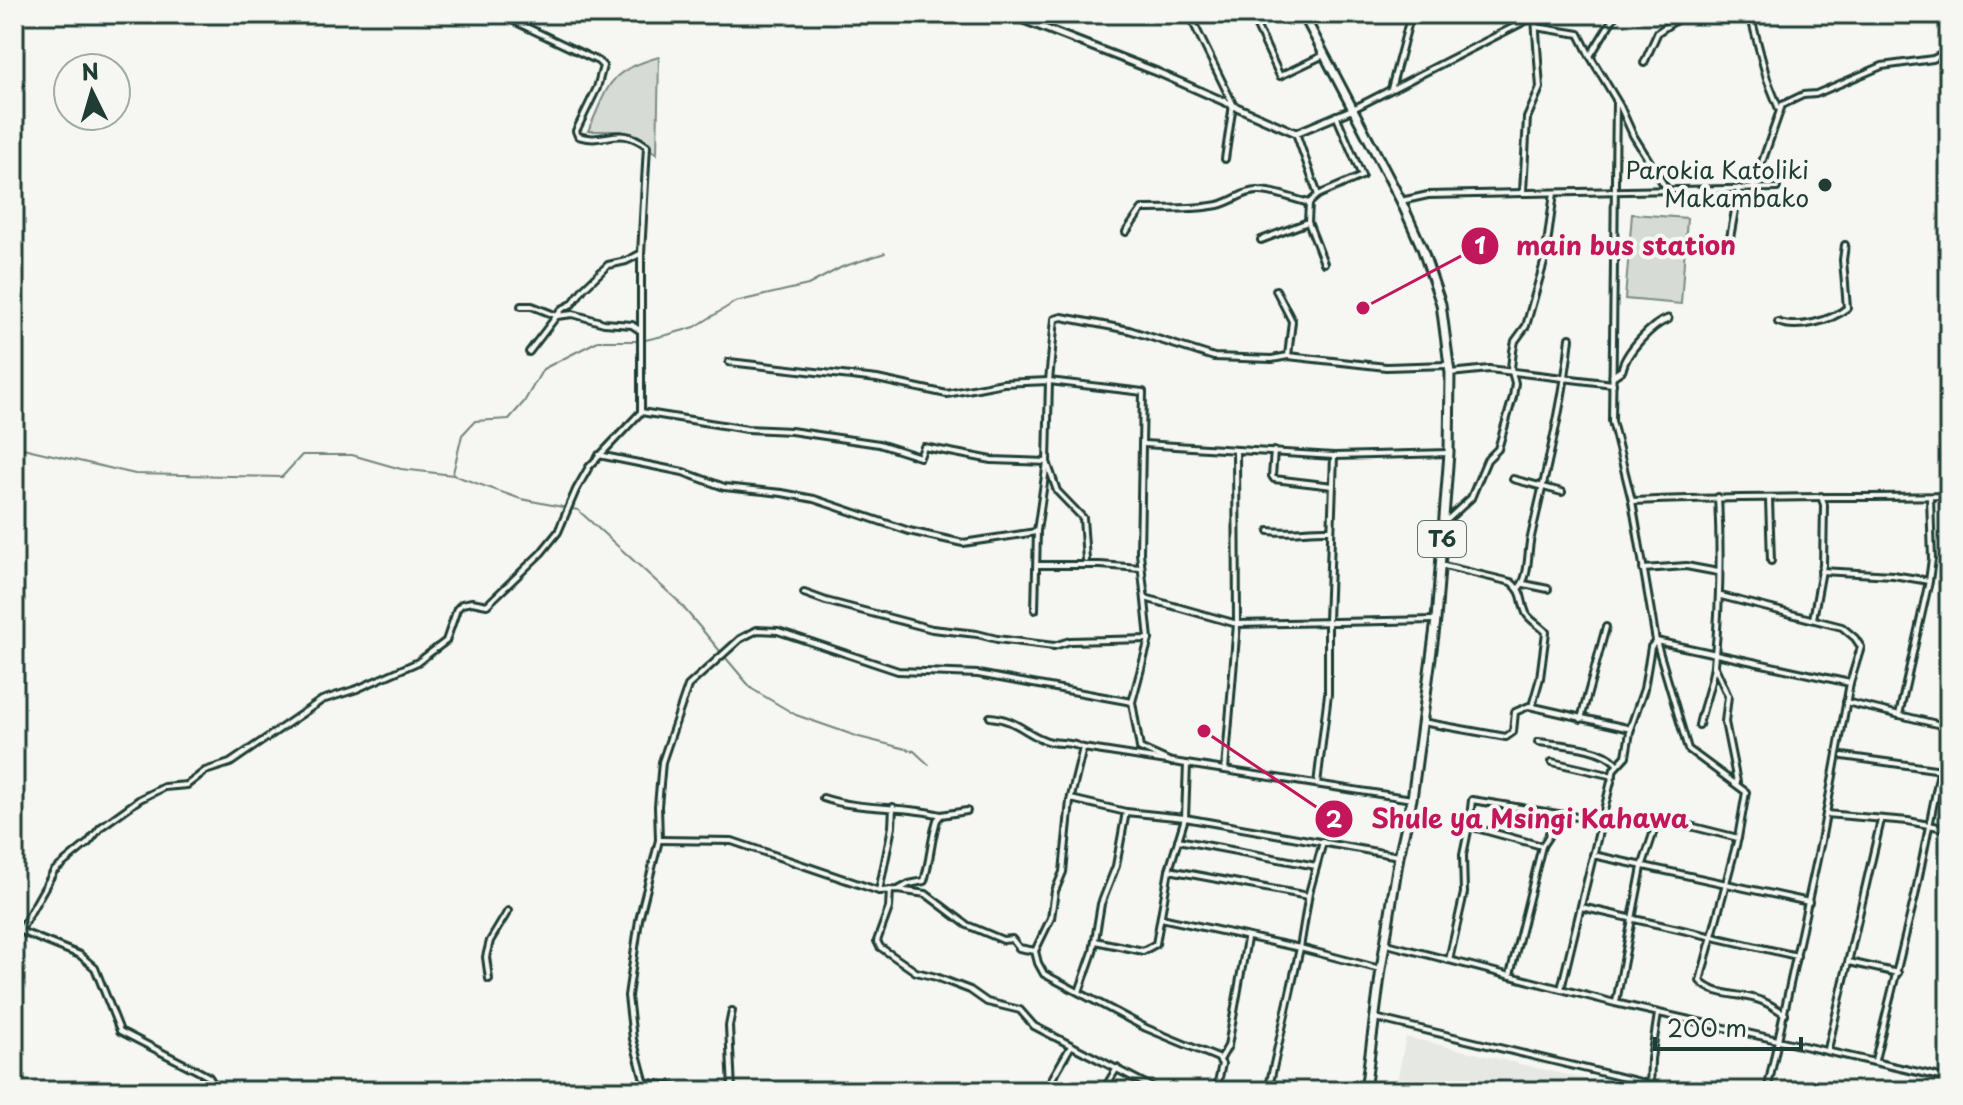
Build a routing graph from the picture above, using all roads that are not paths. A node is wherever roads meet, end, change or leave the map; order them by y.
1 (499, 14) edge
2 (1008, 14) edge
3 (1189, 14) edge
4 (1251, 14) edge
5 (1303, 14) edge
6 (1411, 14) edge
7 (1616, 14) edge
8 (1676, 14) edge
9 (1750, 14) edge
10 (1868, 14) edge
11 (1890, 14) edge
12 (1537, 16) edge
13 (1526, 17) edge
14 (1536, 27) junction
15 (1949, 51) edge
16 (1324, 55) junction
17 (1590, 56) junction
18 (1644, 63) dead end
19 (1391, 90) junction
20 (1616, 101) junction
21 (1233, 104) junction
22 (1779, 109) junction
23 (1351, 110) junction
24 (1336, 115) junction
25 (1296, 133) junction
26 (1225, 159) dead end
27 (1739, 188) junction
28 (1753, 188) junction
29 (1777, 188) dead end
30 (1667, 189) junction
31 (1616, 191) junction
32 (1523, 192) junction
33 (1554, 192) junction
34 (1318, 195) junction
35 (1401, 201) junction
36 (1309, 203) junction
37 (1308, 222) junction
38 (1126, 232) dead end
39 (1730, 238) dead end
40 (1261, 240) dead end
41 (1845, 245) dead end
42 (641, 254) junction
43 (1324, 263) dead end
44 (1276, 290) dead end
45 (521, 306) dead end
46 (557, 316) junction
47 (1668, 319) dead end
48 (1778, 322) dead end
49 (641, 331) junction
50 (1570, 338) dead end
51 (529, 352) dead end
52 (1288, 356) junction
53 (729, 362) dead end
54 (1450, 369) junction
55 (1513, 371) junction
56 (1613, 376) junction
57 (1564, 378) junction
58 (1049, 381) junction
59 (1613, 384) junction
60 (641, 412) junction
61 (1144, 444) junction
62 (1236, 450) junction
63 (1274, 451) junction
64 (1449, 453) junction
65 (599, 455) junction
66 (1334, 456) junction
67 (1047, 462) junction
68 (1513, 479) dead end
69 (1333, 486) junction
70 (1543, 487) junction
71 (1562, 492) dead end
72 (1821, 496) junction
73 (1949, 496) edge
74 (1718, 497) junction
75 (1930, 497) junction
76 (1769, 499) junction
77 (1632, 501) junction
78 (1443, 524) junction
79 (1331, 530) junction
80 (1037, 531) junction
81 (1269, 531) dead end
82 (1086, 560) dead end
83 (1771, 561) dead end
84 (1037, 565) junction
85 (1440, 565) junction
86 (1141, 568) junction
87 (1643, 569) junction
88 (1821, 571) junction
89 (1718, 572) junction
90 (1929, 581) junction
91 (1524, 584) junction
92 (1518, 589) junction
93 (1548, 589) dead end
94 (804, 593) dead end
95 (1721, 596) junction
96 (1145, 598) junction
97 (1035, 610) dead end
98 (1813, 619) junction
99 (1436, 620) junction
100 (1328, 621) junction
101 (1237, 624) junction
102 (1606, 627) dead end
103 (1149, 639) junction
104 (1656, 641) junction
105 (1714, 653) junction
106 (1714, 665) junction
107 (1850, 683) junction
108 (1132, 702) junction
109 (1846, 702) junction
110 (1532, 706) junction
111 (1899, 715) junction
112 (990, 717) dead end
113 (1581, 719) junction
114 (1422, 722) junction
115 (1699, 725) dead end
116 (1949, 727) edge
117 (1631, 729) junction
118 (1538, 742) dead end
119 (1083, 748) junction
120 (1843, 756) dead end
121 (1171, 762) junction
122 (1552, 762) dead end
123 (1187, 764) junction
124 (1617, 764) junction
125 (1225, 770) junction
126 (1940, 771) junction
127 (1949, 771) edge
128 (1613, 776) junction
129 (1317, 784) junction
130 (1739, 786) junction
131 (823, 798) dead end
132 (1071, 799) junction
133 (1412, 799) junction
134 (893, 807) junction
135 (967, 811) dead end
136 (1126, 812) junction
137 (1826, 814) junction
138 (941, 815) junction
139 (1554, 815) junction
140 (1185, 818) junction
141 (1881, 820) junction
142 (1602, 821) junction
143 (1930, 825) junction
144 (1469, 826) junction
145 (1949, 829) edge
146 (1738, 838) junction
147 (659, 840) junction
148 (1178, 840) junction
149 (1323, 842) junction
150 (1542, 846) junction
151 (1593, 855) junction
152 (1399, 856) junction
153 (1316, 866) junction
154 (1642, 867) junction
155 (1169, 870) junction
156 (1725, 884) junction
157 (890, 890) junction
158 (898, 890) junction
159 (879, 891) junction
160 (1308, 896) junction
161 (1809, 902) junction
162 (1581, 907) junction
163 (508, 911) dead end
164 (1161, 918) junction
165 (1632, 919) junction
166 (1711, 937) junction
167 (1247, 938) junction
168 (1095, 941) junction
169 (1387, 944) junction
170 (1300, 948) junction
171 (1035, 951) junction
172 (1797, 956) junction
173 (1449, 960) junction
174 (1849, 962) junction
175 (1381, 969) junction
176 (1898, 973) junction
177 (1510, 976) junction
178 (489, 979) dead end
179 (1561, 989) junction
180 (1079, 992) junction
181 (1615, 1003) junction
182 (732, 1011) dead end
183 (1658, 1013) junction
184 (1785, 1014) junction
185 (1375, 1018) junction
186 (1780, 1040) junction
187 (1071, 1046) junction
188 (1828, 1049) junction
189 (1220, 1060) junction
190 (1875, 1061) junction
191 (1117, 1068) junction
192 (1949, 1079) edge
193 (644, 1082) junction
194 (1651, 1088) edge
195 (218, 1091) edge
196 (647, 1091) edge
197 (699, 1091) edge
198 (732, 1091) edge
199 (1045, 1091) edge
200 (1103, 1091) edge
201 (1159, 1091) edge
202 (1216, 1091) edge
203 (1268, 1091) edge
204 (1365, 1091) edge
205 (1678, 1091) edge
206 (1767, 1091) edge

1 - 42 street
2 - 21 street
3 - 21 street
4 - 16 street
5 - 16 highway, T6
6 - 19 street
7 - 17 street
8 - 18 street
9 - 22 street
10 - 11 street
12 - 13 street
12 - 14 street
13 - 19 street
14 - 17 street
14 - 32 street
15 - 22 street
16 - 23 highway, T6
17 - 20 street
19 - 23 street
20 - 30 street
20 - 31 street
21 - 25 street
21 - 26 street
22 - 28 street
23 - 24 street
23 - 35 highway, T6
24 - 25 street
24 - 34 street
25 - 34 street
27 - 28 street
27 - 30 street
27 - 39 street
28 - 29 street
30 - 31 street
31 - 33 street
31 - 56 street
32 - 33 street
32 - 35 street
33 - 55 street
34 - 36 street
35 - 54 highway, T6
36 - 37 street
36 - 38 street
37 - 40 street
37 - 43 street
41 - 48 street
42 - 46 street
42 - 49 street
44 - 52 street
45 - 46 street
46 - 49 street
46 - 51 street
47 - 56 street
49 - 60 street
50 - 57 street
52 - 54 street
52 - 58 street
53 - 58 street
54 - 55 street
54 - 64 highway, T6
55 - 57 street
55 - 78 street
56 - 59 street
57 - 59 street
57 - 70 street
58 - 61 street
58 - 67 street
59 - 77 street
60 - 65 street
60 - 67 street
61 - 62 street
61 - 86 street
62 - 63 street
62 - 101 street
63 - 66 street
63 - 69 street
64 - 66 street
64 - 78 highway, T6
65 - 80 street
65 - 195 street
66 - 69 street
67 - 80 street
67 - 82 street
68 - 70 street
69 - 79 street
70 - 71 street
70 - 91 street
72 - 75 street
72 - 76 street
72 - 88 street
73 - 75 street
74 - 76 street
74 - 77 street
74 - 89 street
75 - 90 street
76 - 83 street
77 - 87 street
78 - 85 highway, T6
79 - 81 street
79 - 100 street
80 - 84 street
84 - 86 street
84 - 97 street
85 - 92 street
85 - 99 highway, T6
86 - 96 street
87 - 89 street
87 - 104 street
88 - 90 street
88 - 98 street
89 - 95 street
90 - 111 street
91 - 92 street
91 - 93 street
92 - 110 street
94 - 103 street
95 - 98 street
95 - 105 street
96 - 101 street
96 - 103 street
98 - 107 street
99 - 100 street
99 - 114 highway, T6
100 - 101 street
100 - 129 street
101 - 125 street
102 - 113 street
103 - 108 street
104 - 105 street
104 - 117 street
104 - 130 street
105 - 106 street
105 - 107 street
106 - 115 street
106 - 130 street
107 - 109 street
108 - 121 street
108 - 147 street
109 - 111 street
109 - 137 street
110 - 113 street
110 - 114 street
111 - 116 street
112 - 119 street
113 - 117 street
114 - 133 highway, T6
116 - 126 street
117 - 124 street
118 - 124 street
119 - 121 street
119 - 132 street
120 - 126 street
121 - 123 street
122 - 128 street
123 - 125 street
123 - 140 street
124 - 128 street
125 - 129 street
126 - 127 street
126 - 143 street
128 - 142 street
129 - 133 street
130 - 146 street
131 - 134 street
132 - 136 street
132 - 171 street
133 - 152 highway, T6
134 - 138 street
134 - 159 street
135 - 138 street
136 - 140 street
136 - 168 street
137 - 141 street
137 - 161 street
138 - 158 street
139 - 142 street
139 - 144 street
139 - 150 street
140 - 148 street
140 - 149 street
141 - 143 street
141 - 174 street
142 - 151 street
143 - 145 street
143 - 176 street
144 - 150 street
144 - 173 street
146 - 154 street
146 - 156 street
147 - 159 street
147 - 193 street
148 - 153 street
148 - 155 street
149 - 152 street
149 - 153 street
150 - 177 street
151 - 154 street
151 - 162 street
152 - 169 highway, T6
153 - 160 street
154 - 156 street
154 - 165 street
155 - 160 street
155 - 164 street
156 - 161 street
156 - 166 street
157 - 158 street
157 - 159 street
157 - 187 street
158 - 171 street
160 - 170 street
161 - 172 street
162 - 165 street
162 - 179 street
163 - 178 street
164 - 167 street
164 - 168 street
165 - 166 street
165 - 181 street
166 - 172 street
166 - 184 street
167 - 170 street
167 - 189 street
168 - 180 street
169 - 173 street
169 - 175 highway, T6
170 - 175 street
170 - 203 street
171 - 180 street
172 - 184 street
173 - 177 street
174 - 176 street
174 - 188 street
175 - 185 highway, T6
176 - 190 street
177 - 179 street
179 - 181 street
180 - 189 street
181 - 183 street
182 - 198 street
183 - 186 street
183 - 194 street
184 - 186 street
185 - 194 street
185 - 204 highway, T6
186 - 188 street
186 - 206 street
187 - 191 street
187 - 199 street
188 - 190 street
189 - 202 street
190 - 192 street
191 - 200 street
191 - 201 street
193 - 196 street
193 - 197 street
194 - 205 street

